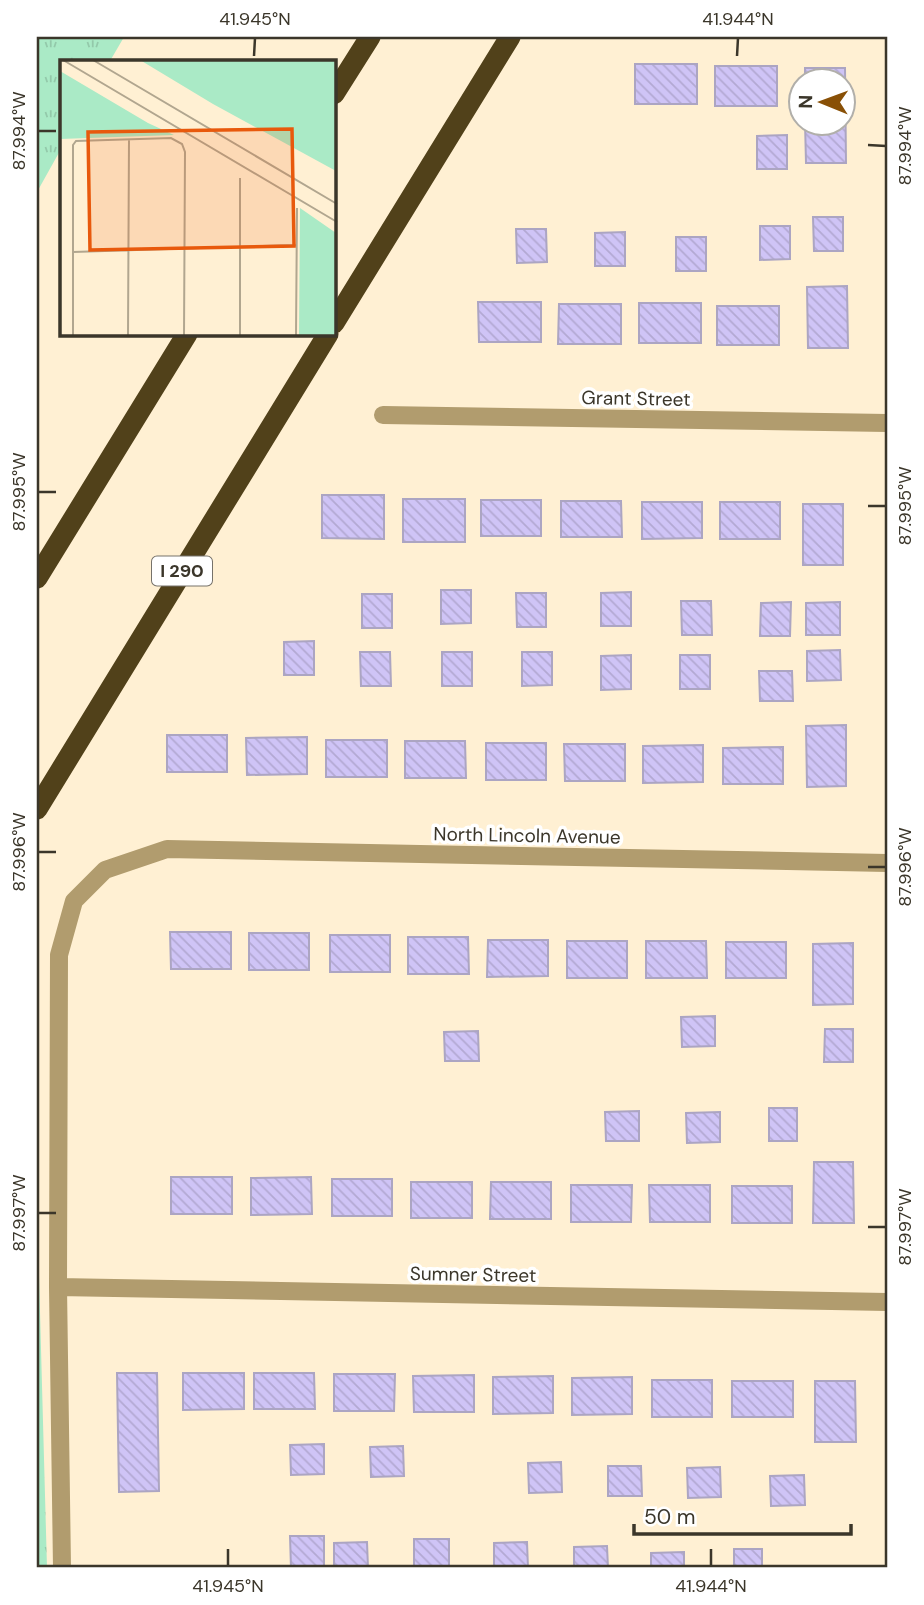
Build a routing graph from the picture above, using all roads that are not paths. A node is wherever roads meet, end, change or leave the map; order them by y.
1 (370, 37) edge
2 (510, 37) edge
3 (336, 91) edge
4 (336, 320) edge
5 (186, 336) edge
6 (327, 336) edge
7 (383, 415) dead end
8 (887, 423) edge
9 (37, 578) edge
10 (37, 809) edge
11 (887, 863) edge
12 (58, 1287) junction
13 (887, 1303) edge
14 (62, 1568) edge

1 - 3 highway
2 - 4 highway
5 - 9 highway
6 - 10 highway, I 290
7 - 8 street, Grant Street
11 - 12 street, North Lincoln Avenue
12 - 13 street, Sumner Street
12 - 14 street, North Lincoln Avenue

